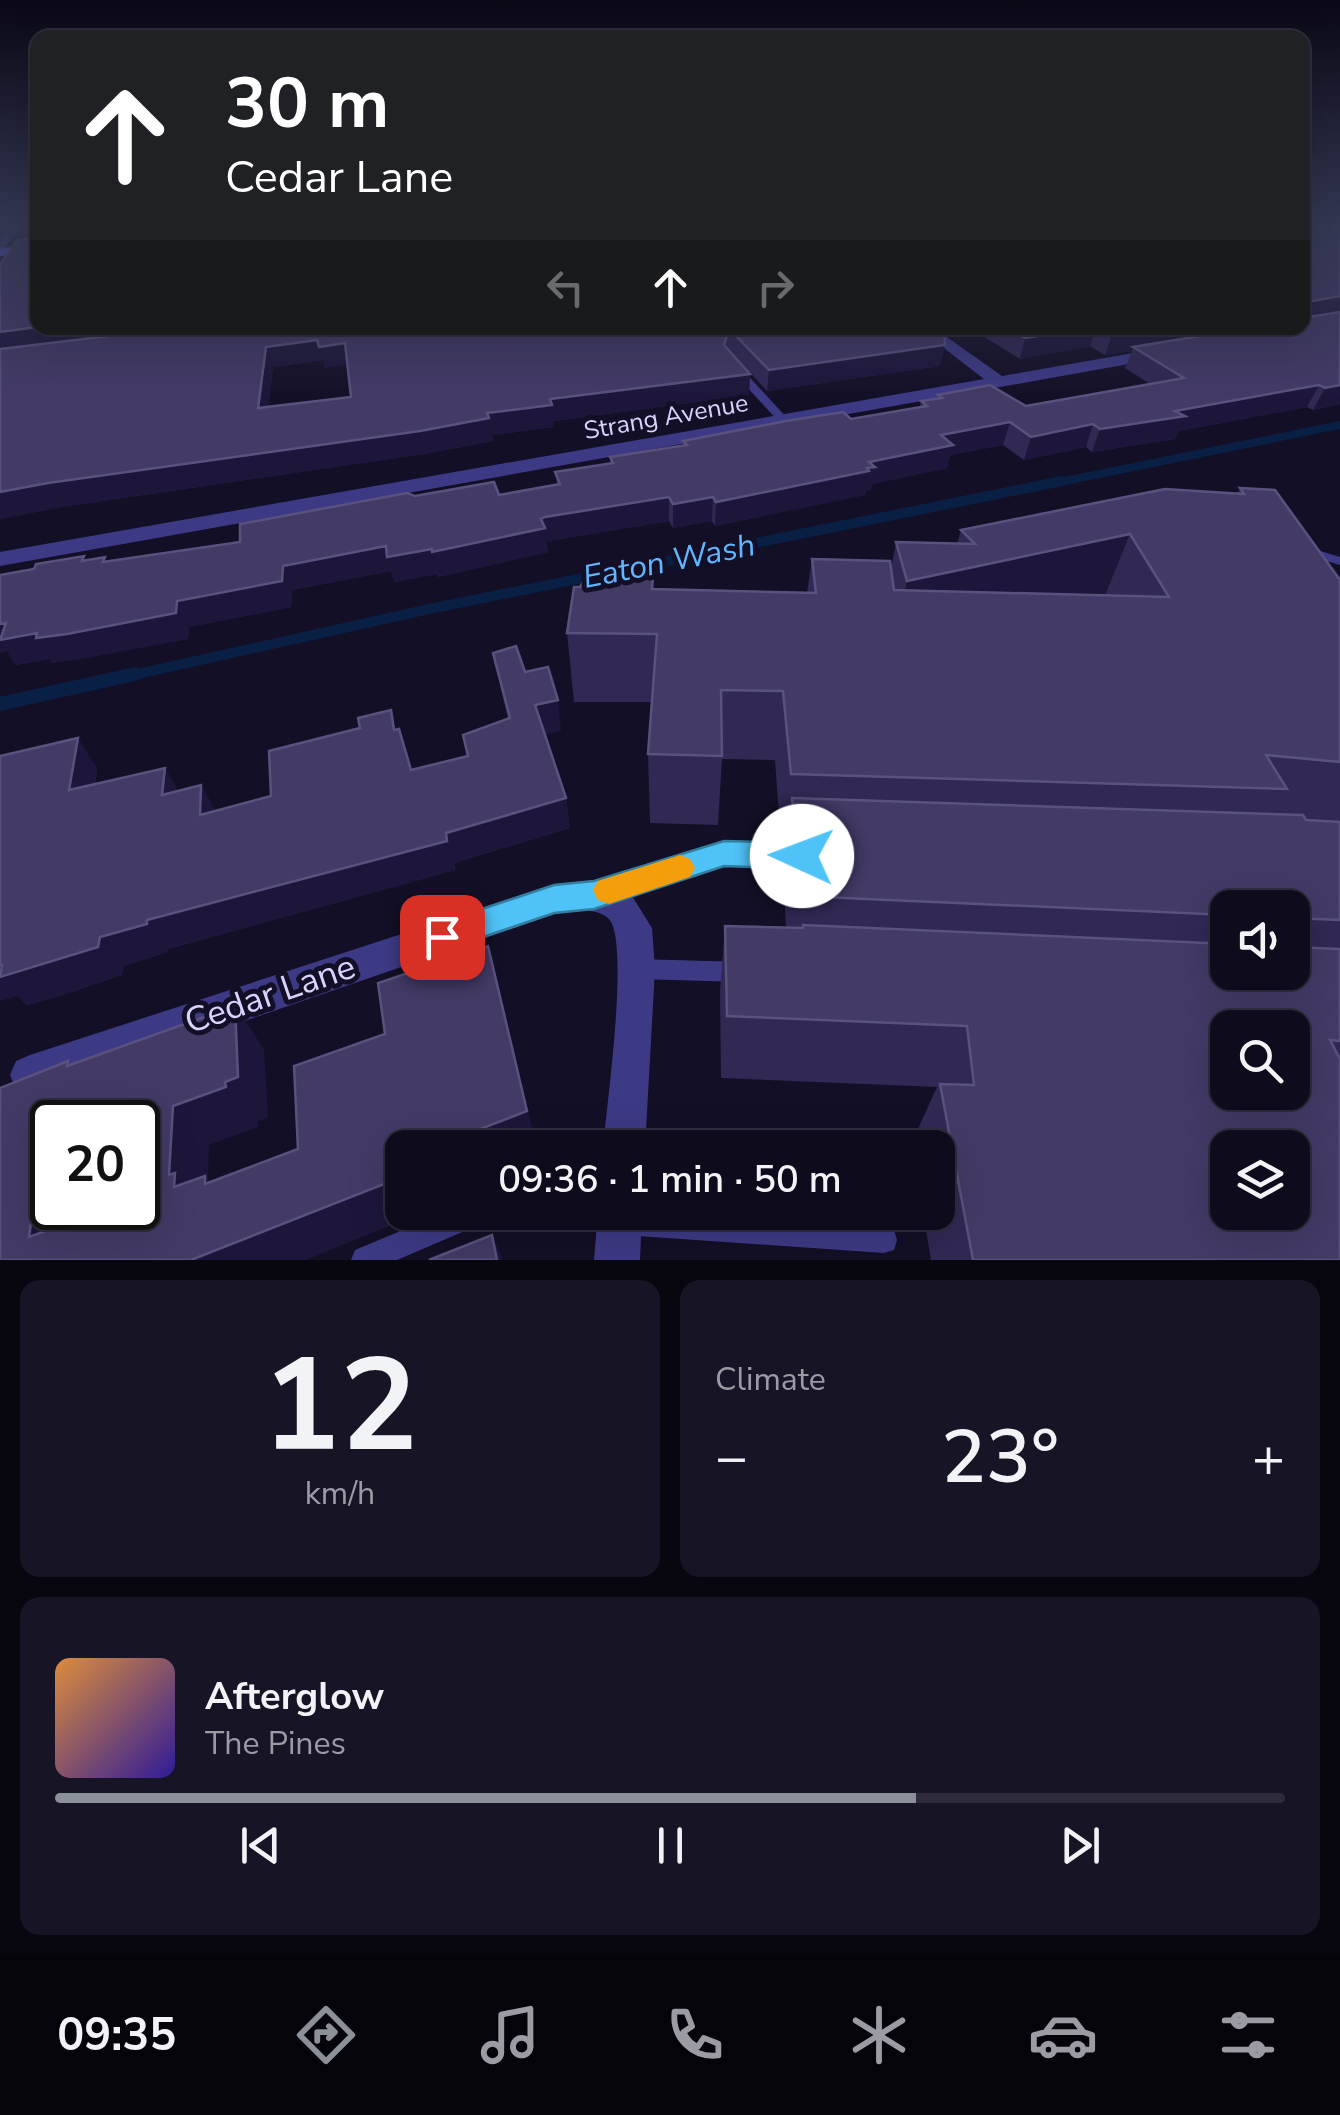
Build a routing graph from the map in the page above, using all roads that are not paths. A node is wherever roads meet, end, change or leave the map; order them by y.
1 (933, 335) edge
2 (1188, 348) edge
3 (729, 361) edge
4 (997, 382) junction
5 (785, 422) junction
6 (1280, 553) edge
7 (0, 559) edge
8 (1340, 561) edge
9 (824, 857) edge
10 (594, 895) junction
11 (637, 969) junction
12 (770, 973) edge
13 (30, 1075) edge
14 (625, 1130) edge
15 (437, 1230) edge
16 (619, 1232) edge
17 (884, 1240) dead end
18 (366, 1260) edge

1 - 4 street
2 - 4 street, Strang Avenue
3 - 5 lane
4 - 5 street, Strang Avenue
5 - 7 street, Strang Avenue
6 - 8 lane
9 - 10 lane
10 - 11 street
10 - 13 street, Cedar Lane
11 - 12 lane
11 - 14 street
15 - 18 lane
16 - 17 lane

